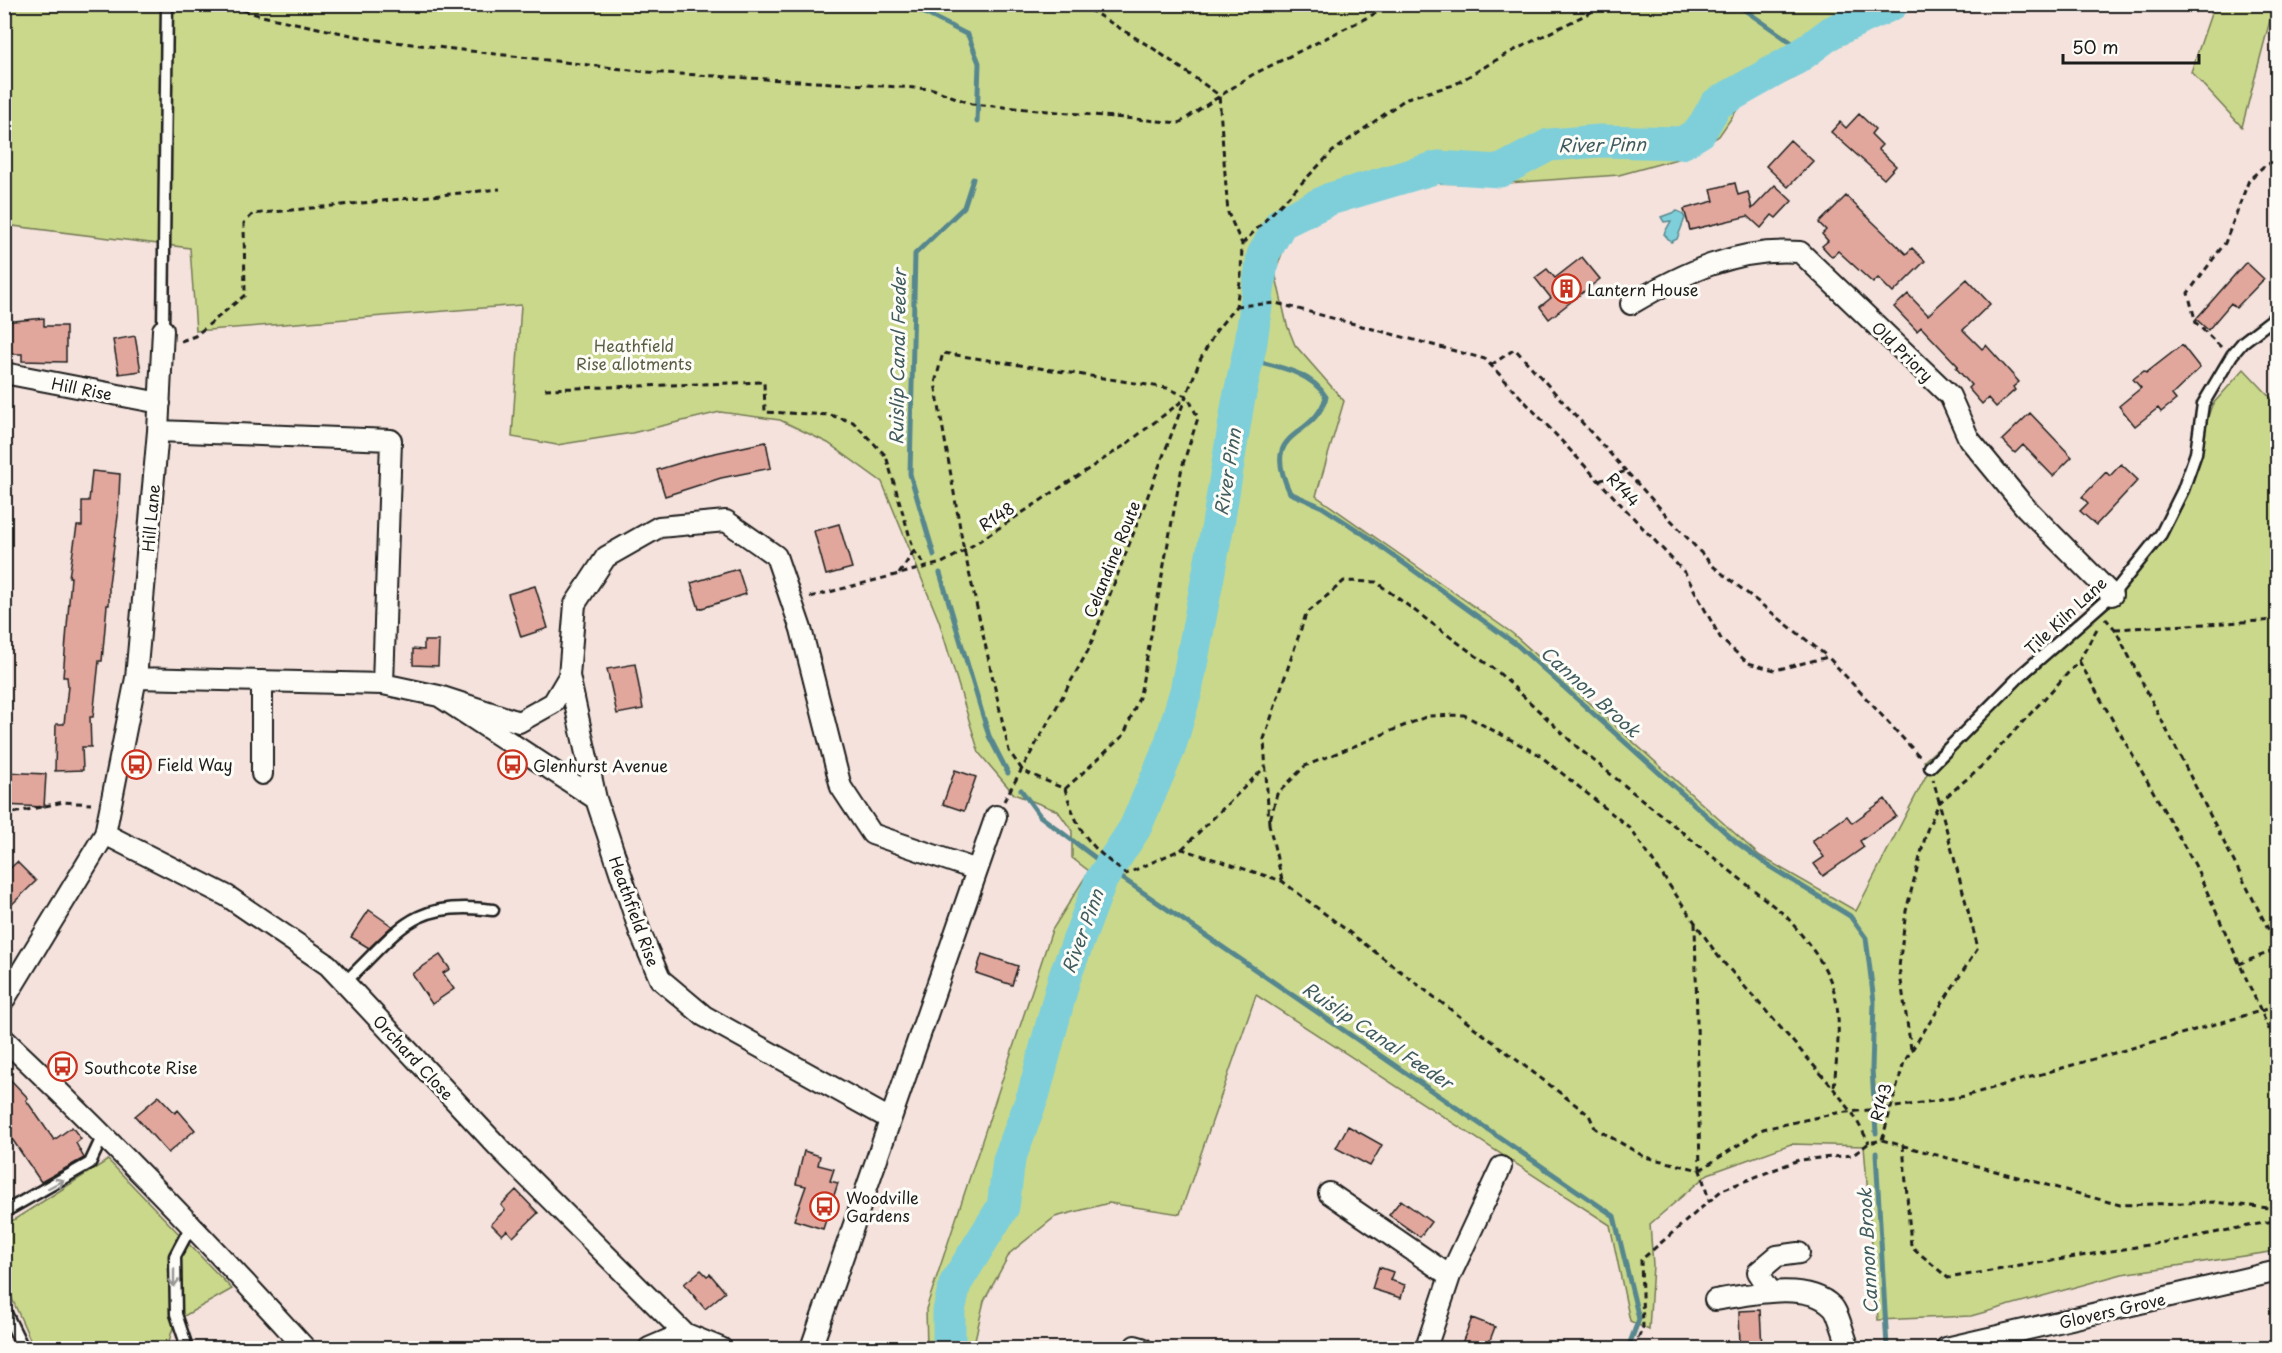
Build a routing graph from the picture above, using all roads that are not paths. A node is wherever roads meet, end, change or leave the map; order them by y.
1 (167, 4) edge
2 (1631, 304) dead end
3 (2277, 315) edge
4 (163, 339) joint
5 (4, 373) edge
6 (160, 404) junction
7 (158, 431) junction
8 (2112, 595) junction
9 (569, 676) junction
10 (136, 678) junction
11 (262, 681) junction
12 (383, 684) junction
13 (439, 696) junction
14 (1930, 767) road end
15 (262, 774) dead end
16 (596, 799) junction
17 (996, 816) road end
18 (105, 834) junction
19 (977, 870) junction
20 (493, 910) dead end
21 (345, 982) junction
22 (4, 1000) edge
23 (4, 1039) edge
24 (891, 1119) junction
25 (104, 1133) junction
26 (1501, 1167) dead end
27 (1329, 1193) dead end
28 (4, 1212) edge
29 (192, 1224) junction
30 (1799, 1253) dead end
31 (2277, 1271) edge
32 (1450, 1275) junction
33 (1771, 1292) junction
34 (1715, 1300) dead end
35 (4, 1309) edge
36 (684, 1333) junction
37 (2004, 1342) edge
38 (23, 1348) edge
39 (181, 1348) edge
40 (305, 1348) edge
41 (649, 1348) edge
42 (721, 1348) edge
43 (811, 1348) edge
44 (1134, 1348) edge
45 (1142, 1348) edge
46 (1426, 1348) edge
47 (1849, 1348) edge
48 (1946, 1348) edge

1 - 4 lane, Hill Lane
2 - 8 street, Old Priory
3 - 8 lane, Tile Kiln Lane
4 - 6 street, Hill Lane
5 - 6 street, Hill Rise
6 - 7 street, Hill Lane
7 - 10 street, Hill Lane
7 - 12 street
8 - 14 lane, Tile Kiln Lane
9 - 13 street
9 - 16 street
9 - 19 street
10 - 11 street
10 - 18 street, Hill Lane
11 - 12 street
11 - 15 street
12 - 13 street
13 - 16 street
16 - 24 street, Heathfield Rise
17 - 19 street
18 - 21 street, Orchard Close
18 - 22 street, Hill Lane
19 - 24 street
20 - 21 lane
21 - 36 street, Orchard Close
23 - 25 street
24 - 43 street
28 -> 25 lane
25 - 29 street
26 - 32 street
27 - 32 street
29 -> 39 lane
29 - 40 street
30 - 33 street
31 - 37 street, Glovers Grove
32 - 46 street
33 - 34 street
33 - 47 street
35 - 38 lane
36 - 41 street
36 - 42 street
37 - 48 street, Glovers Grove
44 - 45 street

